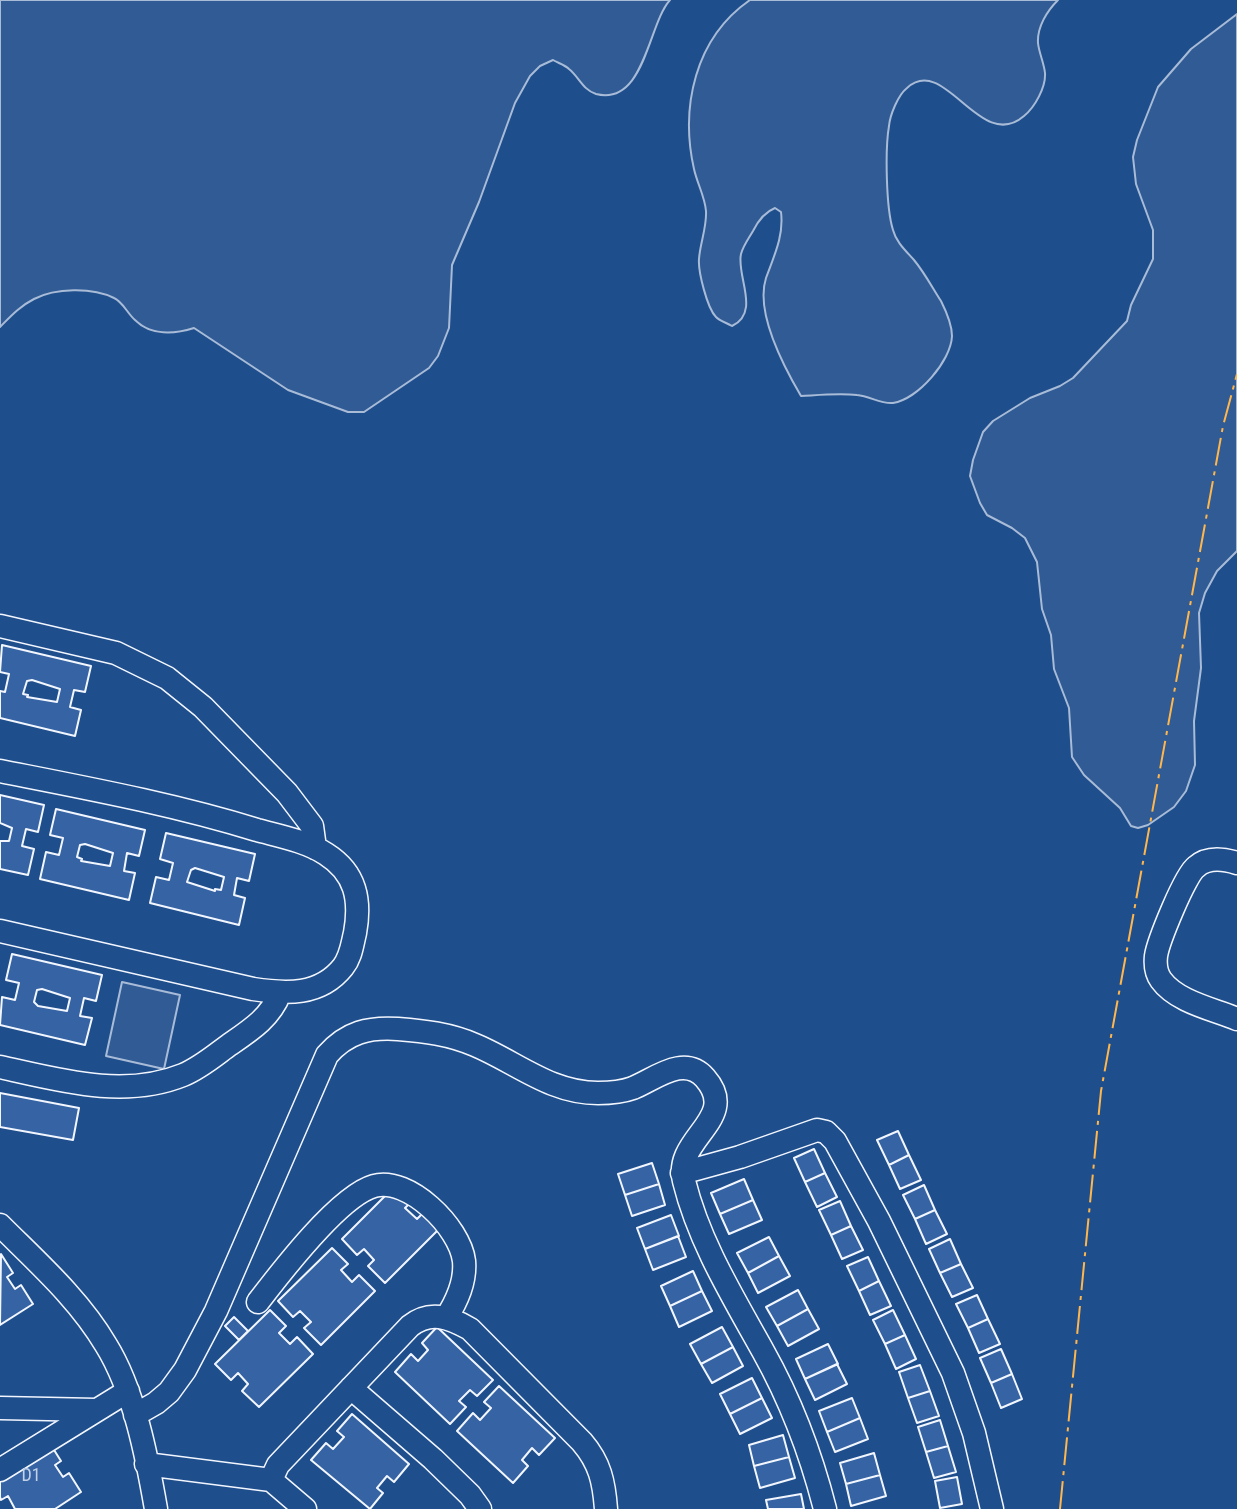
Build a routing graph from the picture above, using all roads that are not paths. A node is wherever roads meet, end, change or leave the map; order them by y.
1 (0, 626) edge
2 (0, 771) edge
3 (315, 848) junction
4 (1237, 863) edge
5 (0, 931) edge
6 (280, 993) junction
7 (1237, 1019) edge
8 (0, 1067) edge
9 (682, 1173) junction
10 (0, 1225) edge
11 (258, 1302) dead end
12 (446, 1318) junction
13 (351, 1388) junction
14 (128, 1391) junction
15 (0, 1408) edge
16 (98, 1410) junction
17 (135, 1415) junction
18 (146, 1464) junction
19 (0, 1470) edge
20 (271, 1480) junction
21 (152, 1507) edge
22 (305, 1509) edge
23 (480, 1509) edge
24 (606, 1509) edge
25 (825, 1509) edge
26 (992, 1509) edge

1 - 3 street
2 - 3 street
3 - 6 street
4 - 7 street
5 - 6 street
6 - 8 street
9 - 17 street
9 - 25 street
9 - 26 street
10 - 14 street
11 - 12 street
12 - 13 street
12 - 24 street
13 - 20 street
13 - 23 street
14 - 16 street
14 - 17 street
15 - 16 street
16 - 19 street
17 - 18 street
18 - 20 street
18 - 21 street
20 - 22 street

